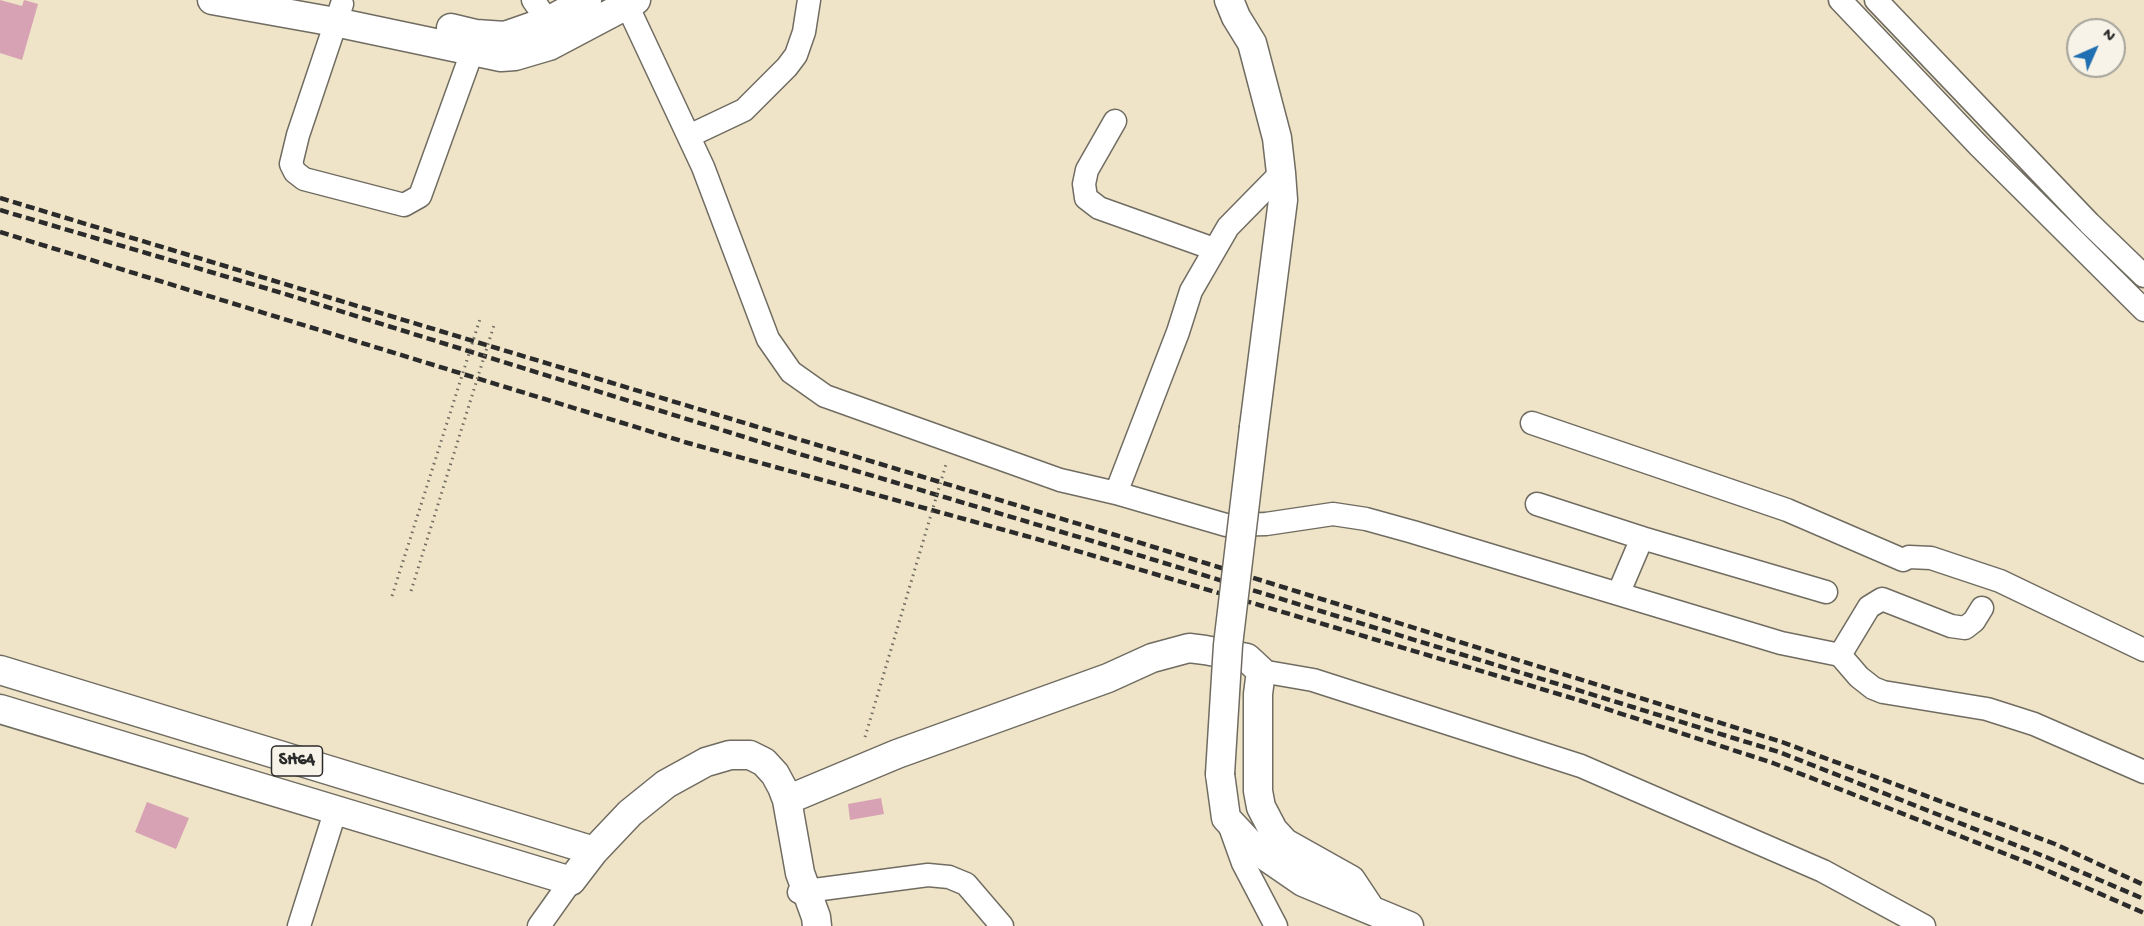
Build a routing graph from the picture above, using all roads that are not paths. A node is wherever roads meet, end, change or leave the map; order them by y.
1 (212, 0) edge
2 (587, 0) edge
3 (809, 0) edge
4 (1229, 0) edge
5 (1251, 0) edge
6 (1876, 0) edge
7 (631, 2) edge
8 (1852, 4) edge
9 (332, 9) edge
10 (540, 10) edge
11 (474, 43) junction
12 (1252, 43) junction
13 (1115, 121) dead end
14 (689, 136) junction
15 (1281, 173) junction
16 (1214, 249) junction
17 (2144, 276) edge
18 (2144, 310) edge
19 (1532, 423) dead end
20 (1116, 493) junction
21 (1537, 504) dead end
22 (1642, 538) junction
23 (1826, 591) dead end
24 (1619, 592) junction
25 (1982, 608) dead end
26 (2144, 650) edge
27 (1840, 655) junction
28 (0, 670) edge
29 (1261, 671) junction
30 (0, 708) edge
31 (2144, 772) edge
32 (788, 800) junction
33 (336, 809) junction
34 (1226, 818) junction
35 (594, 851) junction
36 (571, 881) junction
37 (802, 885) junction
38 (1371, 910) junction
39 (298, 926) edge
40 (539, 926) edge
41 (798, 926) edge
42 (817, 926) edge
43 (1002, 926) edge
44 (1276, 926) edge
45 (1408, 926) edge
46 (1924, 926) edge

1 - 9 main road
2 - 10 main road
3 - 14 street
4 - 12 main road
5 - 12 main road
6 - 17 street
7 - 11 main road
7 - 14 street
8 - 18 street
9 - 11 main road
9 - 11 street
10 - 11 main road
12 - 15 main road
13 - 16 street
14 - 20 street
15 - 16 street
15 - 34 main road, bridge
16 - 20 street
19 - 26 street
20 - 24 street
21 - 22 street
22 - 23 street
22 - 24 street
24 - 27 street
25 - 27 street
27 - 31 street
28 - 35 main road, SH64
29 - 32 main road
29 - 38 main road
29 - 46 street
30 - 33 main road, SH64
32 - 35 main road
32 - 37 main road
33 - 36 main road, SH64
33 - 39 street
34 - 38 main road
34 - 44 street
35 - 36 main road
36 - 40 street
37 - 41 main road
37 - 42 main road
37 - 43 street
38 - 45 main road

